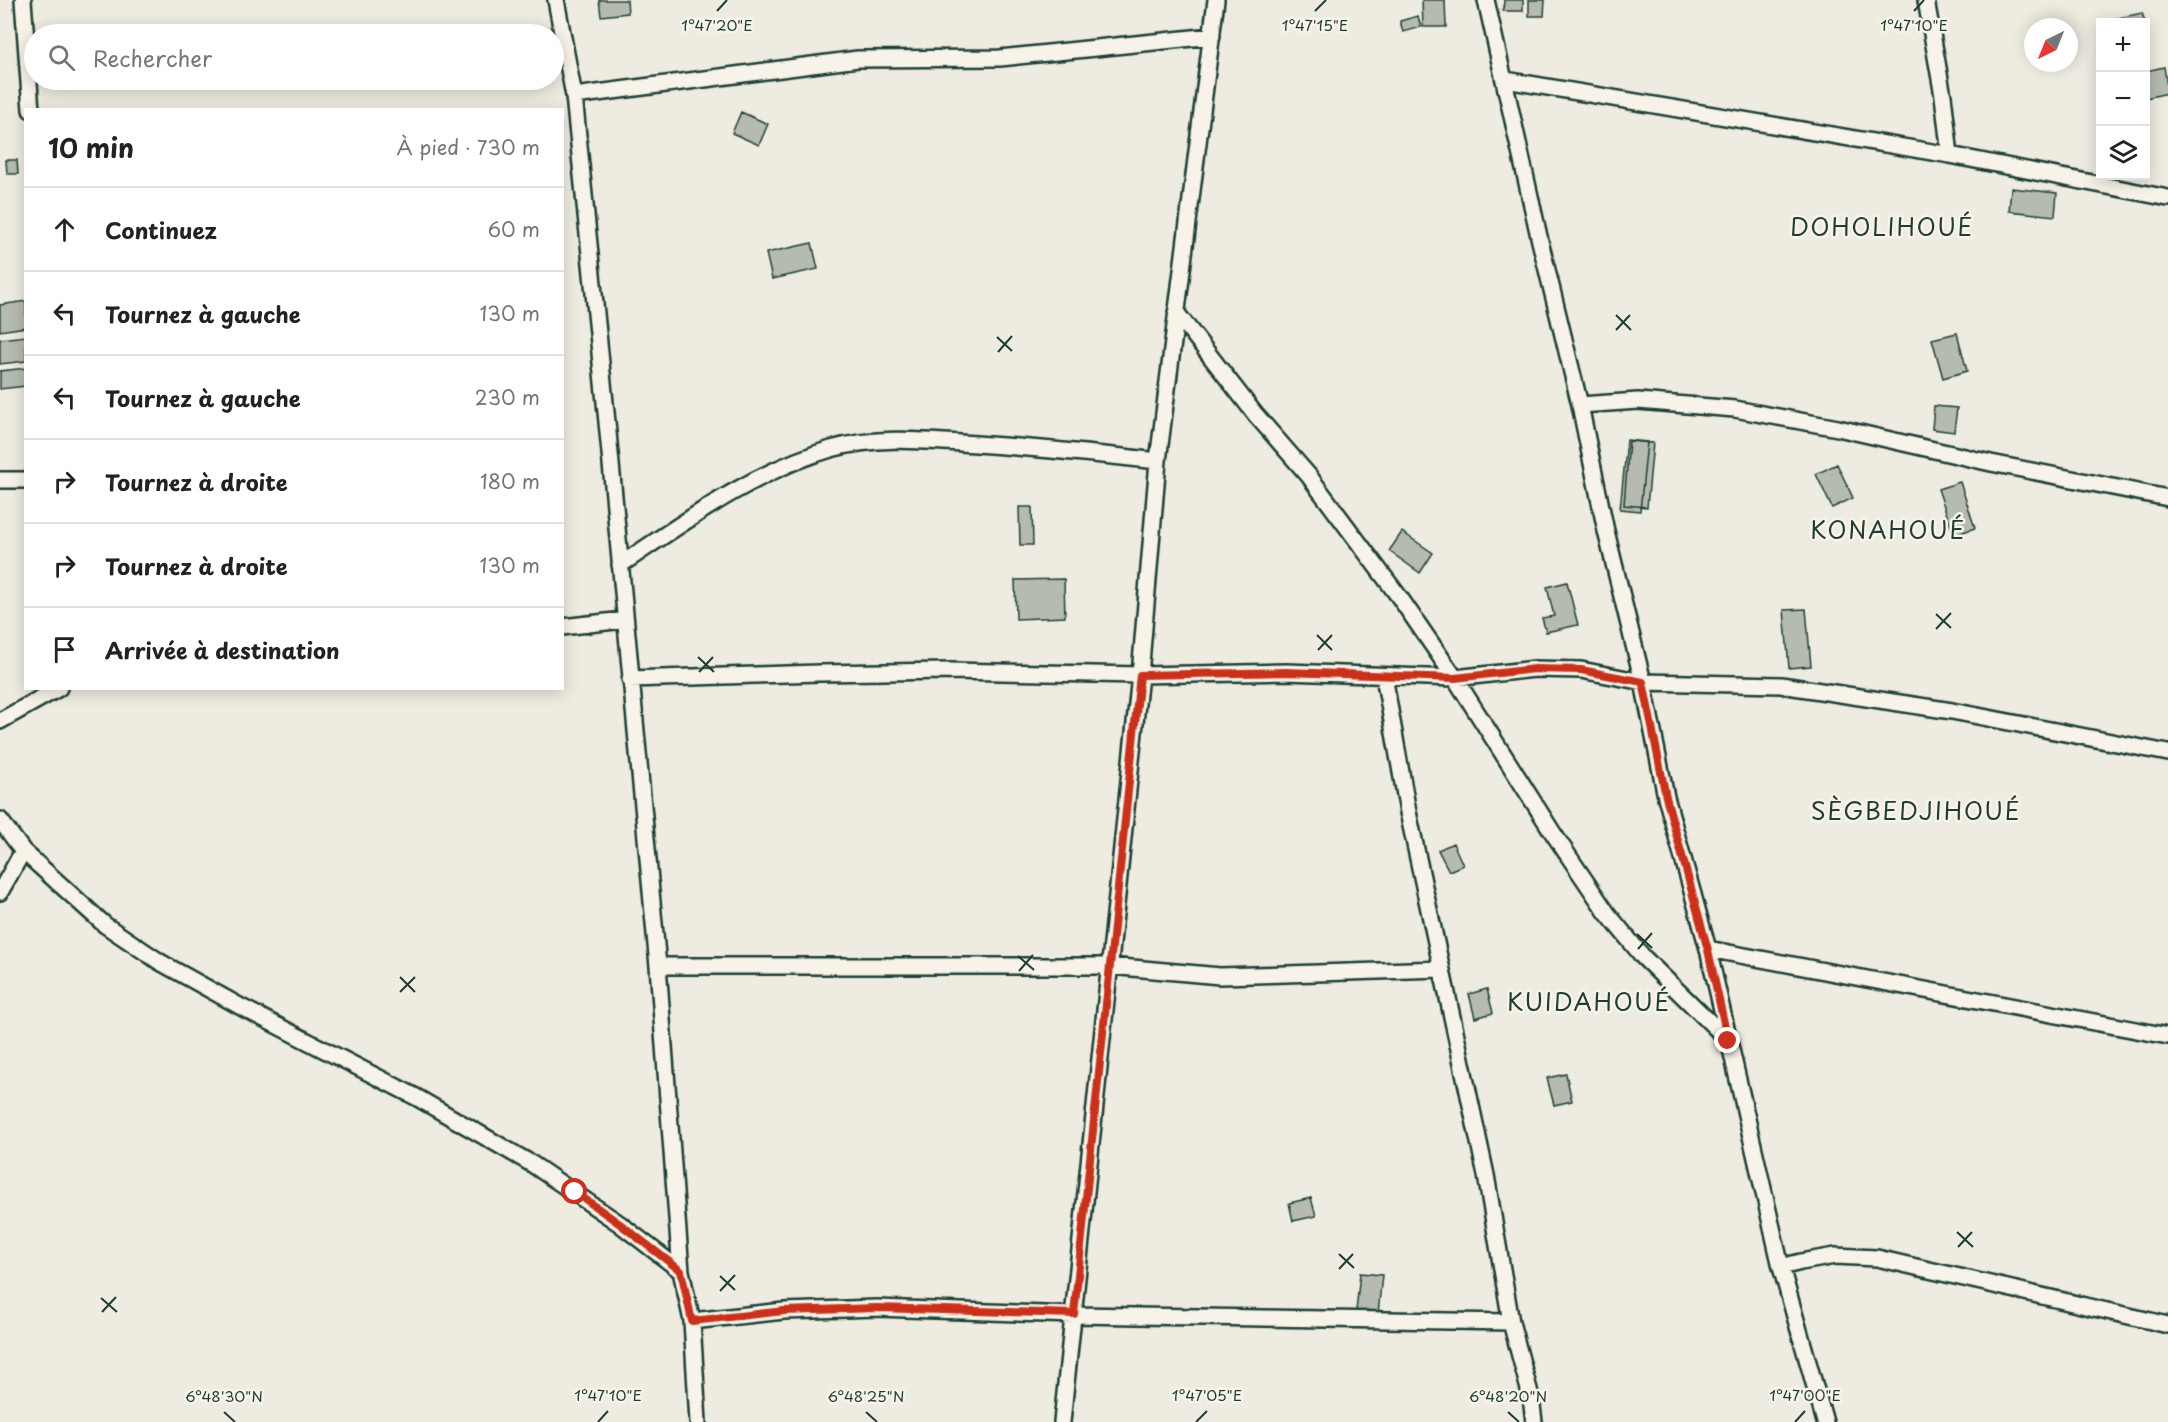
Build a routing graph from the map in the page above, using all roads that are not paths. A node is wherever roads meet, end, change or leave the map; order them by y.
1 (23, 0) edge
2 (556, 0) edge
3 (1216, 0) edge
4 (1486, 0) edge
5 (1926, 0) edge
6 (25, 24) edge
7 (560, 24) edge
8 (1212, 36) junction
9 (564, 43) edge
10 (1506, 80) junction
11 (30, 90) edge
12 (574, 96) junction
13 (31, 108) edge
14 (1950, 155) junction
15 (2168, 198) edge
16 (1176, 312) junction
17 (1580, 405) junction
18 (1158, 462) junction
19 (0, 480) edge
20 (24, 480) edge
21 (2168, 498) edge
22 (620, 565) junction
23 (624, 620) junction
24 (564, 627) edge
25 (1140, 675) junction
26 (1384, 676) junction
27 (1455, 678) junction
28 (630, 679) junction
29 (1643, 682) junction
30 (55, 690) edge
31 (0, 721) edge
32 (2168, 753) edge
33 (0, 820) edge
34 (6, 837) edge
35 (23, 851) junction
36 (0, 892) edge
37 (1708, 950) junction
38 (658, 966) junction
39 (1110, 966) junction
40 (1441, 969) junction
41 (2168, 1036) edge
42 (1728, 1041) junction
43 (1781, 1267) junction
44 (681, 1271) junction
45 (1074, 1314) junction
46 (692, 1321) junction
47 (1511, 1322) junction
48 (2168, 1325) edge
49 (698, 1422) edge
50 (1062, 1422) edge
51 (1534, 1422) edge
52 (1825, 1422) edge

1 - 6 street
2 - 7 street
3 - 8 street
4 - 10 street
5 - 14 street
8 - 12 street
8 - 16 street
9 - 12 street
10 - 14 street
10 - 17 street
11 - 13 street
12 - 22 street
14 - 15 street
16 - 18 street
16 - 27 street
17 - 21 street
17 - 29 street
18 - 22 street
18 - 25 street
19 - 20 street
22 - 23 street
23 - 24 street
23 - 28 street
25 - 26 street
25 - 28 street
25 - 39 street
26 - 27 street
26 - 40 street
27 - 29 street
27 - 42 street
28 - 38 street
29 - 32 street
29 - 37 street
30 - 31 street
33 - 34 street
34 - 35 street
35 - 36 street
35 - 44 street
37 - 41 street
37 - 42 street
38 - 39 street
38 - 44 street
39 - 40 street
39 - 45 street
40 - 47 street
42 - 43 street
43 - 48 street
43 - 52 street
44 - 46 street
45 - 46 street
45 - 47 street
45 - 50 street
46 - 49 street
47 - 51 street

